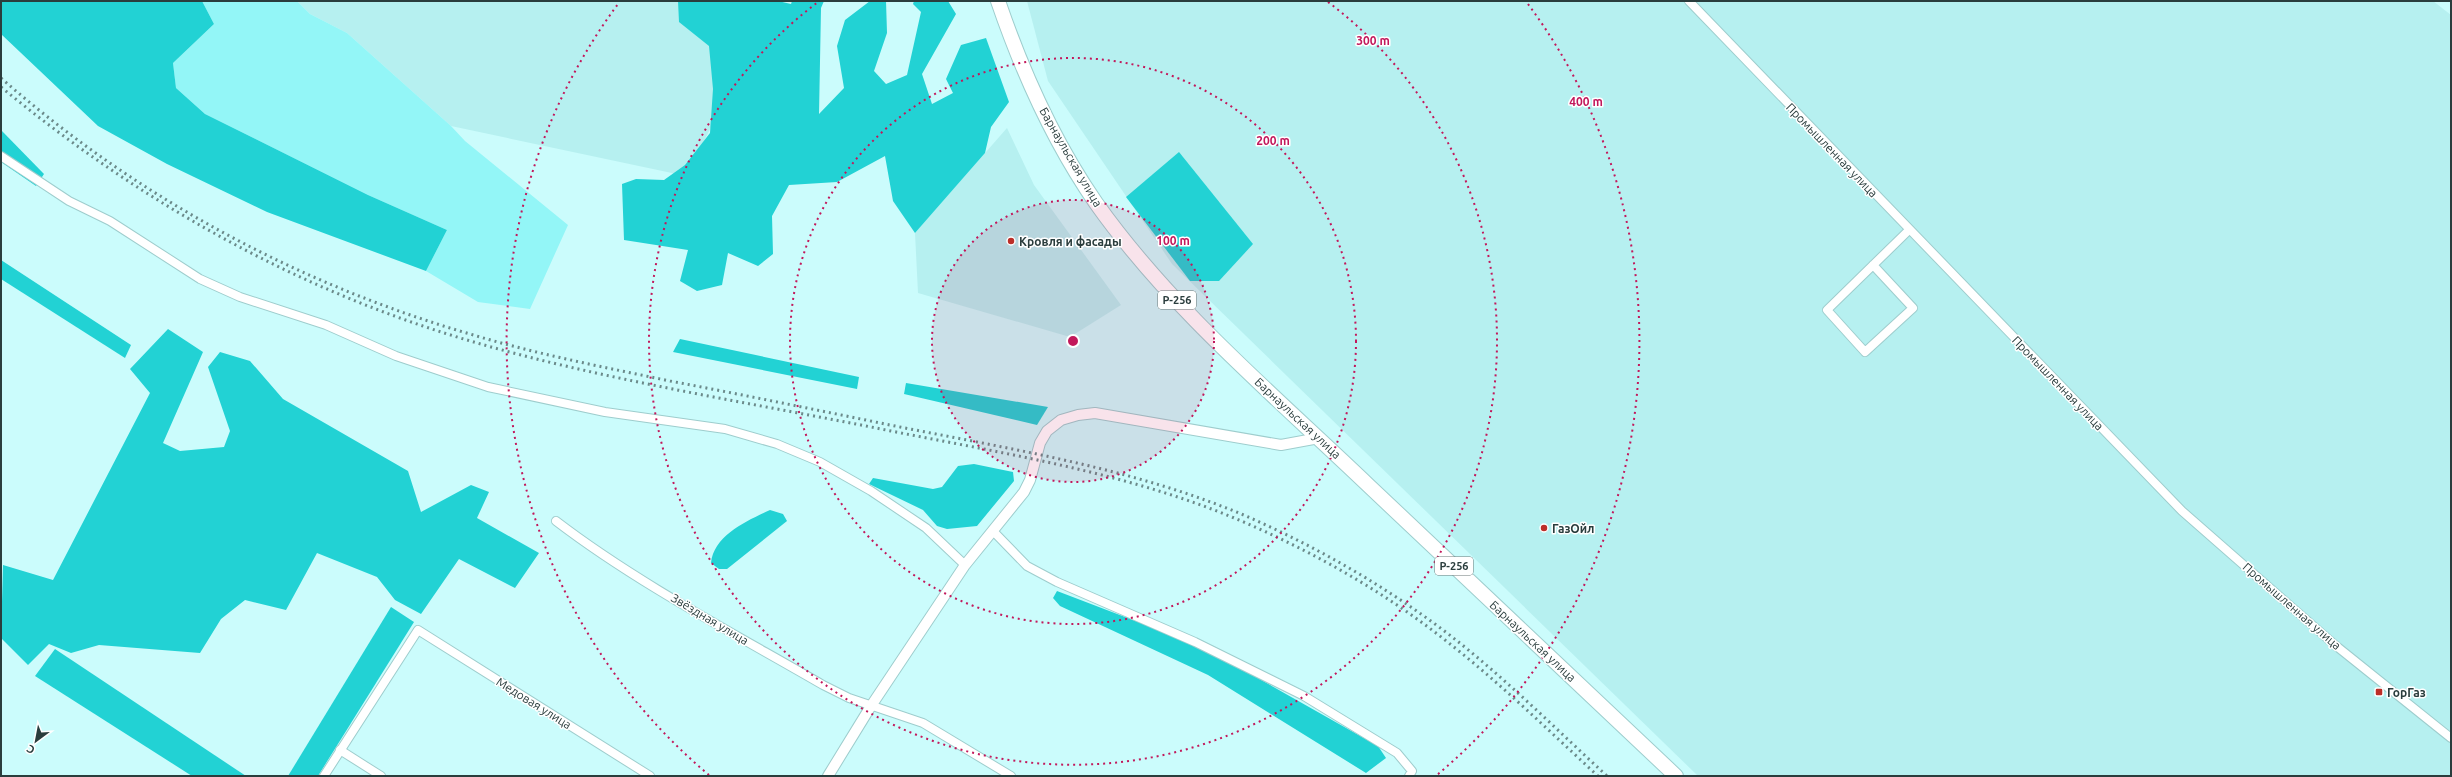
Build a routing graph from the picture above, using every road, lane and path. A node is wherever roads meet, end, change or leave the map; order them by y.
1 (998, 1) edge
2 (1689, 1) edge
3 (1, 156) edge
4 (1909, 230) junction
5 (1873, 265) junction
6 (1319, 438) junction
7 (556, 521) dead end
8 (993, 531) junction
9 (965, 565) junction
10 (871, 706) junction
11 (2451, 738) edge
12 (340, 750) junction
13 (324, 776) edge
14 (381, 776) edge
15 (650, 776) edge
16 (828, 776) edge
17 (1011, 776) edge
18 (1409, 776) edge
19 (1676, 776) edge

1 - 6 highway, Барнаульская улица / Р-256
2 - 4 street, Промышленная улица
3 - 9 street
4 - 5 street
4 - 11 street, Промышленная улица
5 - 5 street
6 - 8 street
6 - 19 highway, Барнаульская улица / Р-256
7 - 10 street, Звёздная улица
8 - 9 street
8 - 18 street
9 - 10 street
10 - 16 street
10 - 17 street, Звёздная улица
12 - 13 street
12 - 14 street
12 - 15 street, Медовая улица

